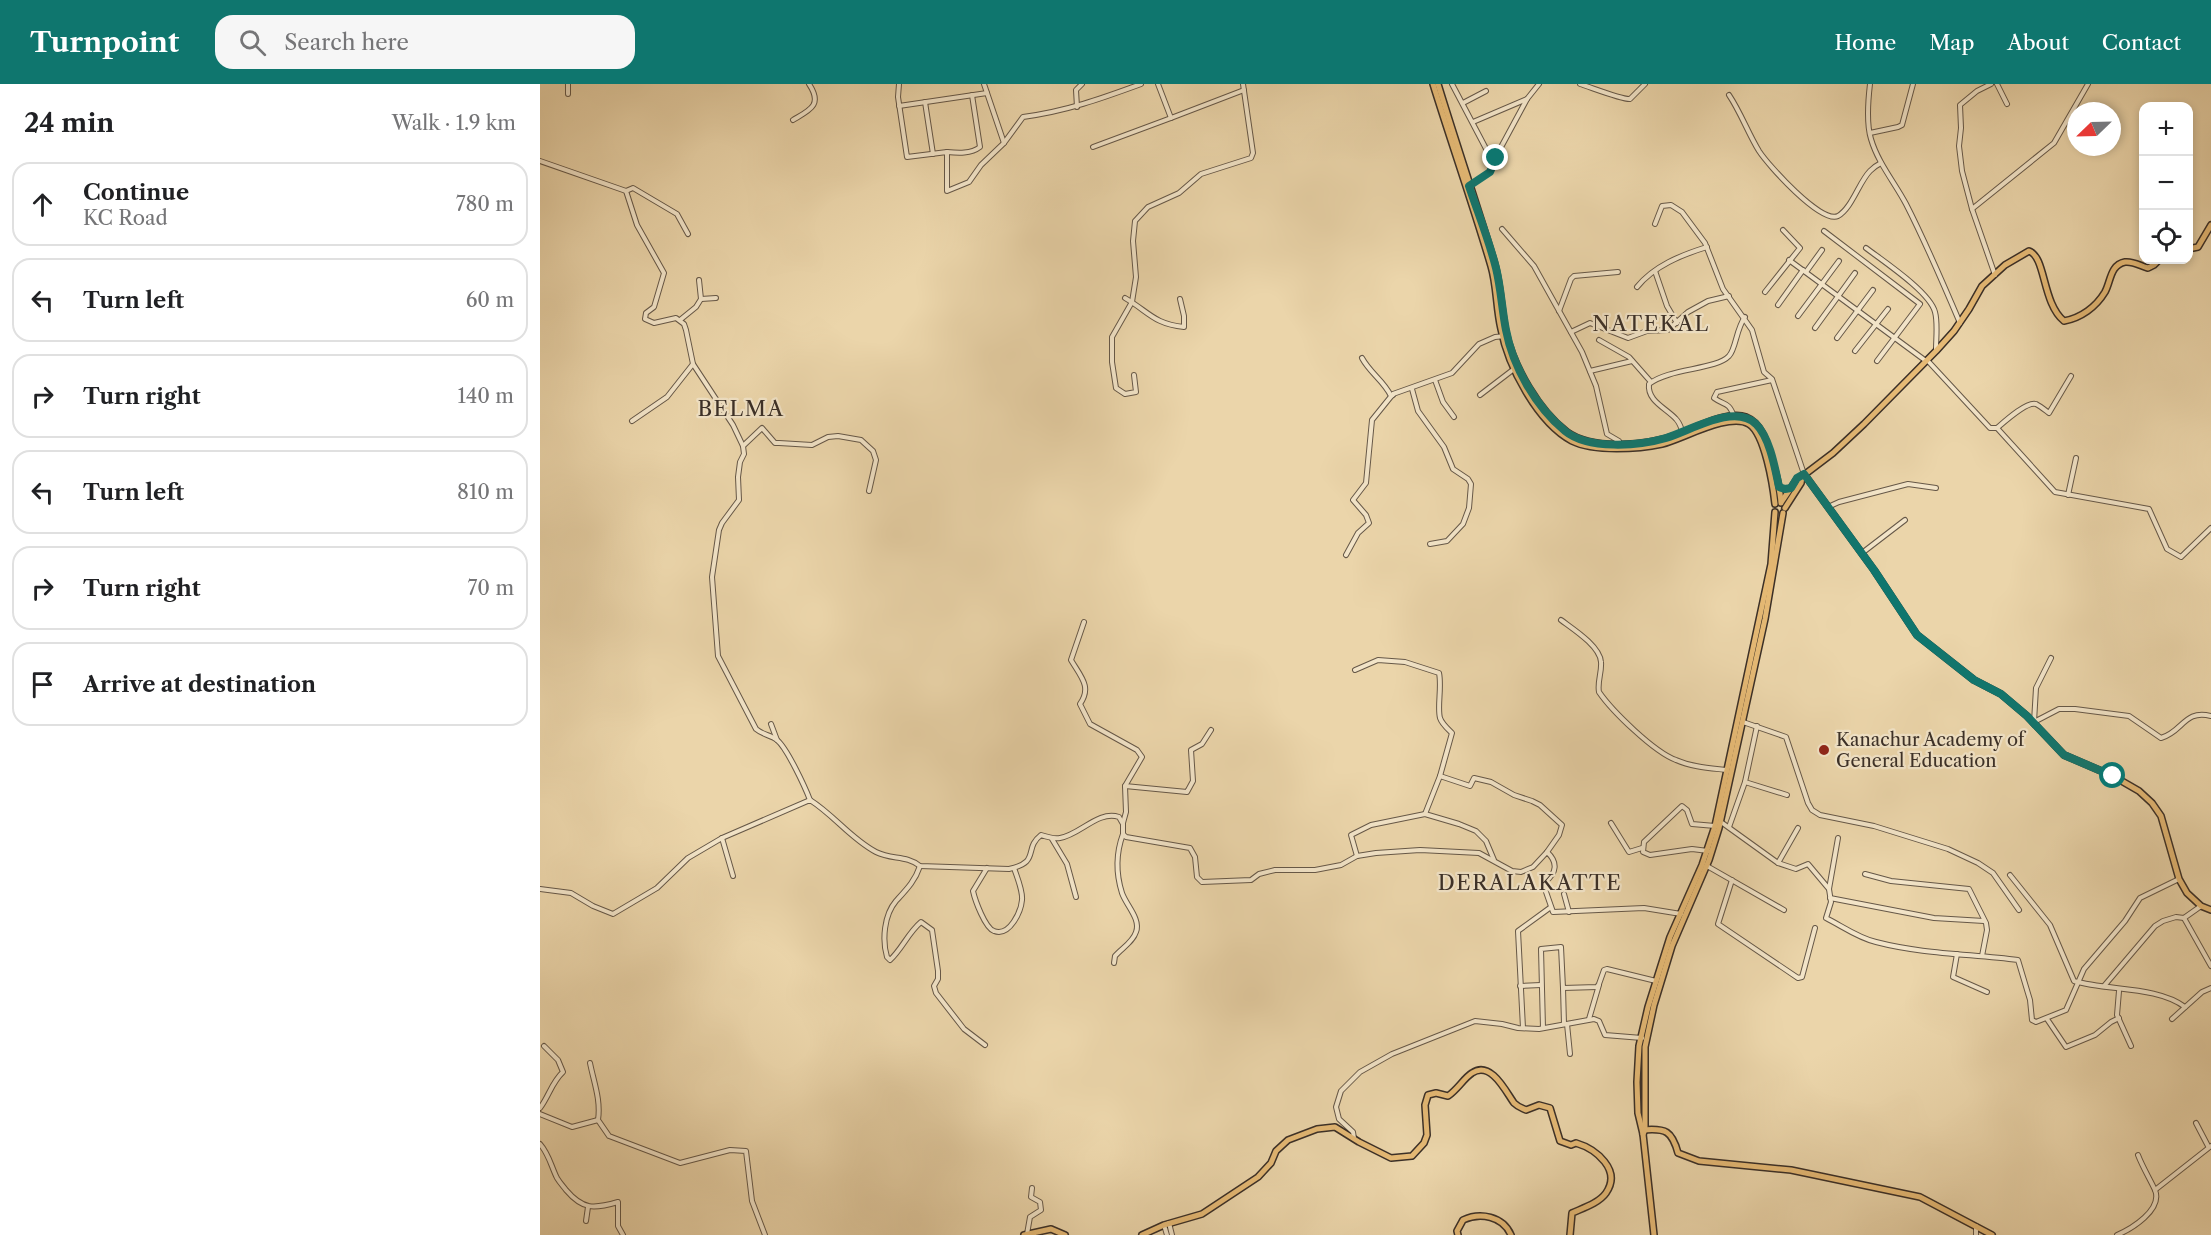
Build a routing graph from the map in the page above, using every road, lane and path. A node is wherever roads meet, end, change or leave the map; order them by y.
1 (567, 84) edge
2 (809, 84) edge
3 (899, 84) edge
4 (984, 84) edge
5 (1082, 84) edge
6 (1141, 84) edge
7 (1158, 84) edge
8 (1243, 84) edge
9 (1435, 84) edge
10 (1452, 84) edge
11 (1539, 84) edge
12 (1580, 84) edge
13 (1645, 84) edge
14 (1870, 84) edge
15 (1913, 84) edge
16 (1991, 84) edge
17 (1996, 84) edge
18 (2088, 84) edge
19 (1244, 90) junction
20 (1486, 91) dead end
21 (987, 93) junction
22 (568, 94) dead end
23 (972, 94) junction
24 (1729, 95) dead end
25 (1527, 99) junction
26 (925, 102) junction
27 (1463, 103) junction
28 (2007, 104) dead end
29 (899, 106) junction
30 (1077, 107) junction
31 (1171, 118) junction
32 (792, 120) dead end
33 (1473, 122) junction
34 (1870, 133) junction
35 (1004, 143) junction
36 (1093, 147) dead end
37 (947, 152) junction
38 (933, 154) junction
39 (540, 160) edge
40 (1493, 162) junction
41 (1881, 163) junction
42 (1467, 187) junction
43 (626, 191) junction
44 (1972, 209) junction
45 (1655, 224) dead end
46 (2211, 225) edge
47 (1502, 229) dead end
48 (1783, 230) dead end
49 (1824, 231) dead end
50 (688, 234) dead end
51 (1707, 247) junction
52 (1866, 248) dead end
53 (2193, 249) edge
54 (1822, 250) dead end
55 (1789, 260) junction
56 (1839, 261) dead end
57 (2155, 264) edge
58 (1655, 271) junction
59 (1804, 271) junction
60 (1618, 272) dead end
61 (1855, 273) dead end
62 (1995, 276) junction
63 (699, 280) dead end
64 (1822, 284) junction
65 (1637, 287) dead end
66 (1873, 290) dead end
67 (1765, 292) dead end
68 (1729, 296) junction
69 (1839, 297) junction
70 (716, 298) dead end
71 (1125, 298) dead end
72 (701, 299) junction
73 (1180, 299) dead end
74 (1132, 302) junction
75 (1778, 304) dead end
76 (1888, 309) dead end
77 (1857, 310) junction
78 (1558, 311) junction
79 (1798, 316) dead end
80 (1745, 317) junction
81 (680, 320) junction
82 (1960, 322) junction
83 (1677, 323) junction
84 (1876, 324) junction
85 (1815, 328) dead end
86 (1571, 332) junction
87 (1505, 336) junction
88 (1838, 338) dead end
89 (1895, 339) junction
90 (1599, 340) dead end
91 (1855, 351) dead end
92 (1936, 351) junction
93 (1362, 358) dead end
94 (1633, 361) junction
95 (1926, 361) junction
96 (1877, 362) dead end
97 (693, 364) junction
98 (1514, 369) junction
99 (1590, 371) junction
100 (1134, 375) dead end
101 (2071, 376) dead end
102 (1435, 380) junction
103 (1772, 380) junction
104 (1651, 382) junction
105 (1412, 389) junction
106 (1393, 394) junction
107 (1480, 395) dead end
108 (1734, 416) junction
109 (1454, 417) dead end
110 (632, 421) dead end
111 (1997, 428) junction
112 (1684, 434) junction
113 (743, 446) junction
114 (1620, 446) junction
115 (2076, 458) dead end
116 (1803, 476) junction
117 (1779, 487) junction
118 (1791, 488) junction
119 (1936, 488) dead end
120 (869, 491) dead end
121 (2068, 495) junction
122 (1781, 507) junction
123 (1828, 507) junction
124 (1905, 520) dead end
125 (2211, 528) edge
126 (1430, 544) dead end
127 (1862, 553) junction
128 (1346, 555) dead end
129 (1561, 620) dead end
130 (1084, 622) dead end
131 (2051, 658) dead end
132 (1355, 670) dead end
133 (1751, 673) junction
134 (2211, 716) edge
135 (1742, 722) junction
136 (2034, 722) junction
137 (771, 724) dead end
138 (1757, 726) junction
139 (1211, 730) dead end
140 (1737, 734) junction
141 (778, 741) junction
142 (1727, 770) junction
143 (1440, 776) junction
144 (1745, 782) junction
145 (1125, 786) junction
146 (1787, 795) dead end
147 (810, 800) junction
148 (1721, 808) junction
149 (1425, 814) junction
150 (1721, 822) junction
151 (1611, 823) dead end
152 (1123, 824) junction
153 (1715, 826) junction
154 (1729, 827) junction
155 (1798, 828) dead end
156 (1123, 834) junction
157 (722, 838) junction
158 (1052, 838) junction
159 (1838, 838) dead end
160 (1642, 848) junction
161 (1708, 851) junction
162 (1547, 852) junction
163 (1357, 856) junction
164 (1494, 860) junction
165 (1778, 863) junction
166 (920, 866) junction
167 (1707, 866) junction
168 (987, 867) junction
169 (1014, 868) junction
170 (1865, 874) dead end
171 (2010, 875) dead end
172 (733, 876) dead end
173 (2179, 879) junction
174 (1732, 880) junction
175 (540, 889) edge
176 (1829, 890) junction
177 (1564, 894) dead end
178 (1076, 897) dead end
179 (1830, 898) junction
180 (2201, 906) junction
181 (1551, 907) junction
182 (1784, 910) dead end
183 (2019, 910) dead end
184 (2211, 910) edge
185 (1569, 912) junction
186 (1682, 915) junction
187 (2184, 918) junction
188 (1985, 921) junction
189 (1815, 928) dead end
190 (1957, 954) junction
191 (1982, 956) junction
192 (1114, 963) dead end
193 (2211, 966) edge
194 (1656, 981) junction
195 (2078, 982) junction
196 (1599, 984) junction
197 (1541, 985) junction
198 (1520, 986) junction
199 (2104, 986) junction
200 (1563, 988) junction
201 (2211, 988) edge
202 (2119, 991) junction
203 (1987, 992) dead end
204 (2185, 1006) junction
205 (2119, 1018) junction
206 (1589, 1019) junction
207 (2047, 1019) junction
208 (2172, 1019) dead end
209 (1565, 1024) junction
210 (1543, 1028) junction
211 (1523, 1029) junction
212 (1643, 1038) junction
213 (985, 1045) dead end
214 (544, 1046) dead end
215 (2131, 1046) dead end
216 (1570, 1054) dead end
217 (590, 1063) dead end
218 (540, 1108) edge
219 (540, 1114) edge
220 (597, 1120) junction
221 (2196, 1124) dead end
222 (1643, 1131) junction
223 (1354, 1139) junction
224 (540, 1144) edge
225 (2210, 1146) edge
226 (2138, 1155) dead end
227 (1032, 1188) dead end
228 (2155, 1190) junction
229 (588, 1207) junction
230 (586, 1221) dead end
231 (1167, 1224) junction
232 (1976, 1227) junction
233 (1026, 1234) edge
234 (623, 1235) edge
235 (765, 1235) edge
236 (1065, 1235) edge
237 (1143, 1235) edge
238 (1167, 1235) edge
239 (1173, 1235) edge
240 (1458, 1235) edge
241 (1511, 1235) edge
242 (1570, 1235) edge
243 (1654, 1235) edge
244 (1976, 1235) edge
245 (1992, 1235) edge
246 (2117, 1235) edge

1 - 22 street
2 - 32 street
3 - 29 street
4 - 21 street
5 - 30 street
6 - 30 street
7 - 31 street
8 - 19 street
9 - 42 main road
10 - 27 street
11 - 25 street
12 - 13 street
14 - 34 street
15 - 34 street
16 - 44 street
17 - 28 street
18 - 44 street
19 - 31 street
19 - 74 street
20 - 27 street
21 - 23 street
21 - 35 street
23 - 26 street
23 - 37 street
24 - 41 street
25 - 33 street
25 - 40 street
26 - 29 street
26 - 38 street
27 - 33 street
29 - 38 street
30 - 35 street
31 - 36 street
33 - 40 street
34 - 41 street
35 - 37 street
37 - 38 street
39 - 43 street
40 - 42 street
41 - 82 street
42 - 87 main road
43 - 50 street
43 - 81 street
44 - 62 street
45 - 51 street
46 - 53 main road
47 - 78 street
48 - 55 street
49 - 89 street
51 - 58 street
51 - 68 street
52 - 92 street
54 - 59 street
55 - 59 street
55 - 67 street
56 - 64 street
57 - 62 main road
58 - 65 street
58 - 83 street
59 - 64 street
59 - 75 street
60 - 78 street
61 - 69 street
62 - 82 main road
63 - 72 street
64 - 69 street
64 - 79 street
66 - 77 street
68 - 80 street
68 - 83 street
69 - 77 street
69 - 85 street
70 - 72 street
71 - 74 street
72 - 81 street
73 - 74 street
74 - 100 street
76 - 84 street
77 - 84 street
77 - 88 street
78 - 86 street
80 - 103 street
80 - 104 street
81 - 97 street
82 - 92 main road
83 - 86 street
84 - 89 street
84 - 91 street
86 - 99 street
87 - 98 main road
87 - 102 street
87 - 114 main road
89 - 95 street
89 - 96 street
90 - 94 street
92 - 95 main road
93 - 106 street
94 - 99 street
94 - 104 street
95 - 111 street
95 - 116 main road
97 - 110 street
97 - 113 street
98 - 107 street
98 - 114 main road
99 - 114 street
101 - 111 street
102 - 105 street
102 - 109 street
103 - 108 street
103 - 116 street
104 - 112 street
105 - 106 street
105 - 126 street
106 - 128 street
108 - 112 main road
108 - 117 main road
111 - 121 street
112 - 114 main road
112 - 122 main road
113 - 120 street
113 - 141 street
115 - 121 street
116 - 118 main road
116 - 122 main road
116 - 123 main road
117 - 118 main road
117 - 122 main road
118 - 122 main road
119 - 123 street
121 - 125 street
122 - 133 main road
122 - 133 main road
123 - 127 main road
124 - 127 street
127 - 136 main road
129 - 142 street
130 - 145 street
131 - 136 street
132 - 143 street
133 - 135 main road
133 - 140 main road
134 - 136 street
135 - 138 street
135 - 140 main road
136 - 173 main road
137 - 141 street
138 - 144 street
138 - 183 street
139 - 145 street
140 - 142 main road
140 - 148 main road
141 - 147 street
142 - 148 main road
143 - 149 street
143 - 162 street
144 - 146 street
144 - 154 street
145 - 152 street
147 - 157 street
147 - 166 street
148 - 150 main road
148 - 153 main road
149 - 163 street
149 - 164 street
150 - 154 street
150 - 167 main road
151 - 160 street
152 - 156 street
152 - 158 street
153 - 160 street
153 - 161 main road
154 - 165 street
155 - 165 street
156 - 163 street
156 - 192 street
157 - 172 street
157 - 175 street
158 - 169 street
158 - 178 street
159 - 176 street
160 - 161 street
161 - 186 main road
162 - 164 street
162 - 181 street
163 - 164 street
165 - 176 street
166 - 168 street
166 - 213 street
167 - 174 street
167 - 186 main road
168 - 169 street
168 - 169 street
170 - 188 street
171 - 195 street
173 - 180 main road
173 - 195 street
174 - 182 street
174 - 189 street
176 - 179 street
177 - 185 street
179 - 188 street
179 - 190 street
180 - 184 main road
180 - 187 street
181 - 185 street
181 - 198 street
185 - 186 street
186 - 194 main road
186 - 212 main road
187 - 193 street
187 - 199 street
188 - 191 street
190 - 191 street
190 - 203 street
191 - 207 street
194 - 196 street
194 - 212 main road
195 - 199 street
195 - 207 street
196 - 200 street
196 - 206 street
197 - 198 street
197 - 200 street
197 - 210 street
198 - 211 street
199 - 202 street
200 - 209 street
201 - 204 street
202 - 204 street
202 - 205 street
204 - 208 street
205 - 207 street
205 - 215 street
206 - 209 street
206 - 212 street
209 - 210 street
209 - 216 street
210 - 211 street
211 - 223 street
212 - 222 main road
214 - 218 street
217 - 220 street
219 - 220 street
220 - 235 street
221 - 225 street
222 - 232 main road
222 - 243 main road
223 - 231 main road
223 - 242 main road
224 - 229 street
225 - 228 street
226 - 228 street
227 - 233 street
228 - 246 street
229 - 230 street
229 - 234 street
231 - 237 main road
231 - 238 street
231 - 239 street
232 - 244 street
232 - 245 main road
233 - 236 main road
240 - 241 main road

